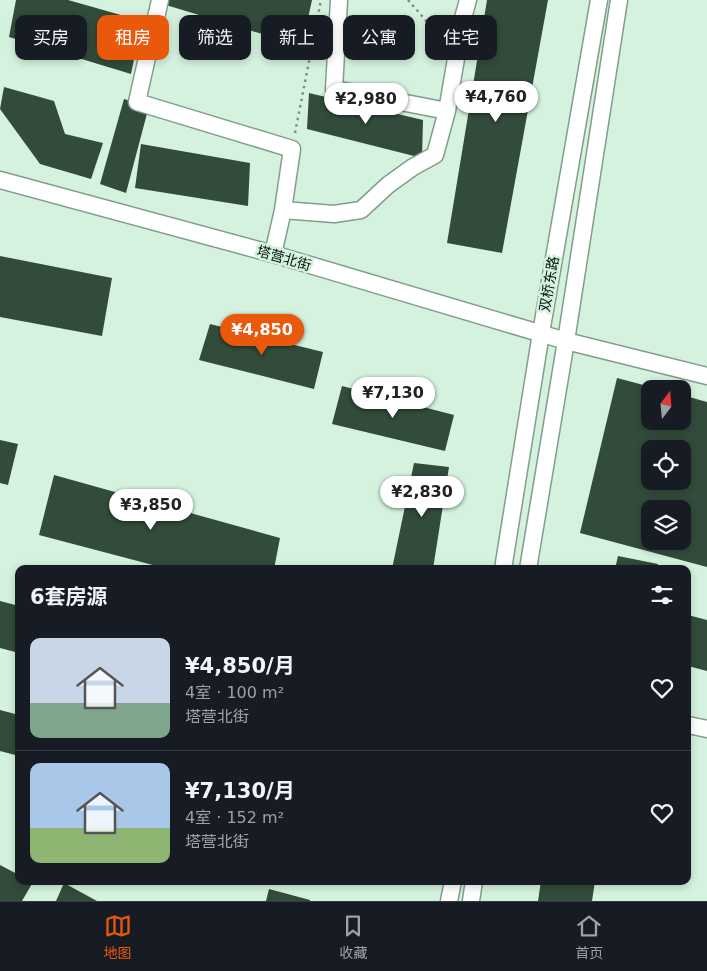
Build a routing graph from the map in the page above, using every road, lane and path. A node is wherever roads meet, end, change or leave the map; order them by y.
1 (160, 0) edge
2 (321, 0) edge
3 (339, 0) edge
4 (408, 0) edge
5 (468, 0) edge
6 (599, 0) edge
7 (619, 0) edge
8 (464, 15) edge
9 (425, 20) edge
10 (456, 60) edge
11 (447, 111) junction
12 (292, 149) junction
13 (0, 180) edge
14 (283, 210) junction
15 (273, 254) junction
16 (541, 333) junction
17 (566, 340) junction
18 (707, 376) edge
19 (504, 565) edge
20 (529, 565) edge
21 (691, 726) edge
22 (707, 729) edge
23 (451, 885) edge
24 (473, 885) edge
25 (449, 901) edge
26 (471, 901) edge

1 - 12 street
2 - 12 path
3 - 11 street
4 - 9 path
5 - 8 street
6 - 16 street, 双桥东路
7 - 17 street, 双桥东路
10 - 11 street
11 - 14 street
12 - 14 street
13 - 15 street, 塔营北街
14 - 15 street
15 - 16 street, 塔营北街
16 - 17 street, 塔营北街
16 - 19 street, 双桥东路
17 - 18 street, 塔营北街
17 - 20 street, 双桥东路
21 - 22 street
23 - 25 street
24 - 26 street

